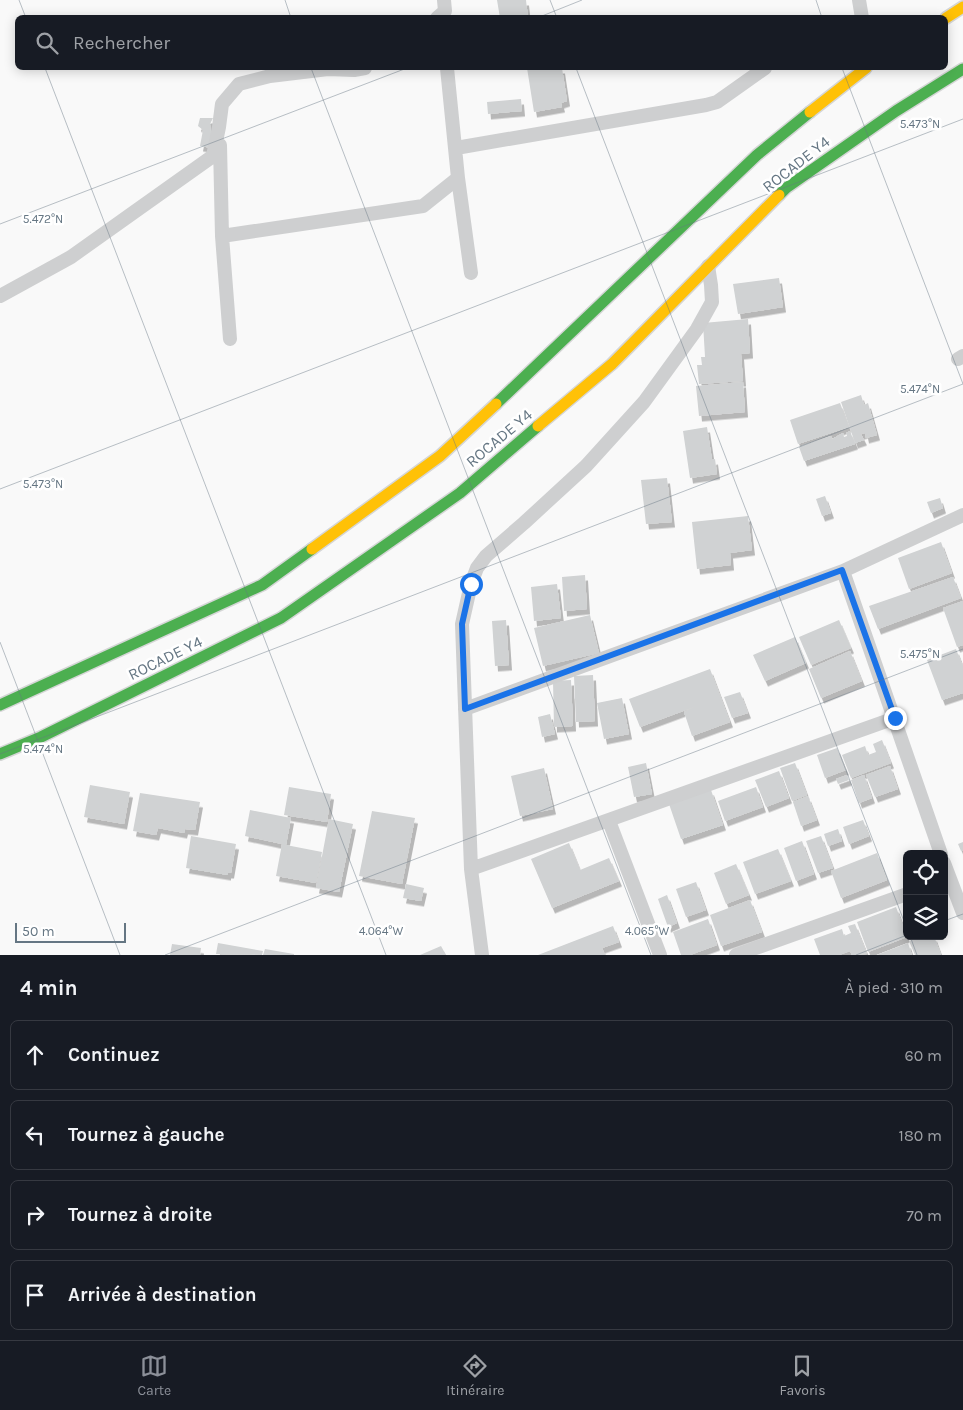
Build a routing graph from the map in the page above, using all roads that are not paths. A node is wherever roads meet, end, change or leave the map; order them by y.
1 (859, 0) edge
2 (963, 7) edge
3 (862, 15) edge
4 (948, 17) edge
5 (963, 69) edge
6 (320, 70) edge
7 (447, 70) edge
8 (762, 70) edge
9 (863, 70) edge
10 (219, 127) junction
11 (456, 148) junction
12 (458, 178) junction
13 (222, 236) junction
14 (708, 266) junction
15 (471, 273) dead end
16 (0, 296) edge
17 (230, 339) dead end
18 (963, 515) edge
19 (842, 570) junction
20 (0, 705) edge
21 (465, 709) junction
22 (895, 718) junction
23 (0, 754) edge
24 (609, 821) junction
25 (940, 850) edge
26 (471, 869) junction
27 (948, 882) edge
28 (904, 895) edge
29 (963, 913) edge
30 (482, 955) edge
31 (660, 955) edge
32 (736, 955) edge

1 - 3 street
2 - 4 highway
5 - 14 highway, ROCADE Y4
6 - 10 street
7 - 11 street
8 - 11 street
9 - 20 highway, ROCADE Y4
10 - 13 street
10 - 16 street
11 - 12 street
12 - 13 street
12 - 15 street
13 - 17 street
14 - 21 street
14 - 23 highway, ROCADE Y4
18 - 19 street
19 - 21 street
19 - 22 street
21 - 26 street
22 - 24 street
22 - 25 street
24 - 26 street
24 - 31 street
26 - 30 street
27 - 29 street
28 - 32 street

